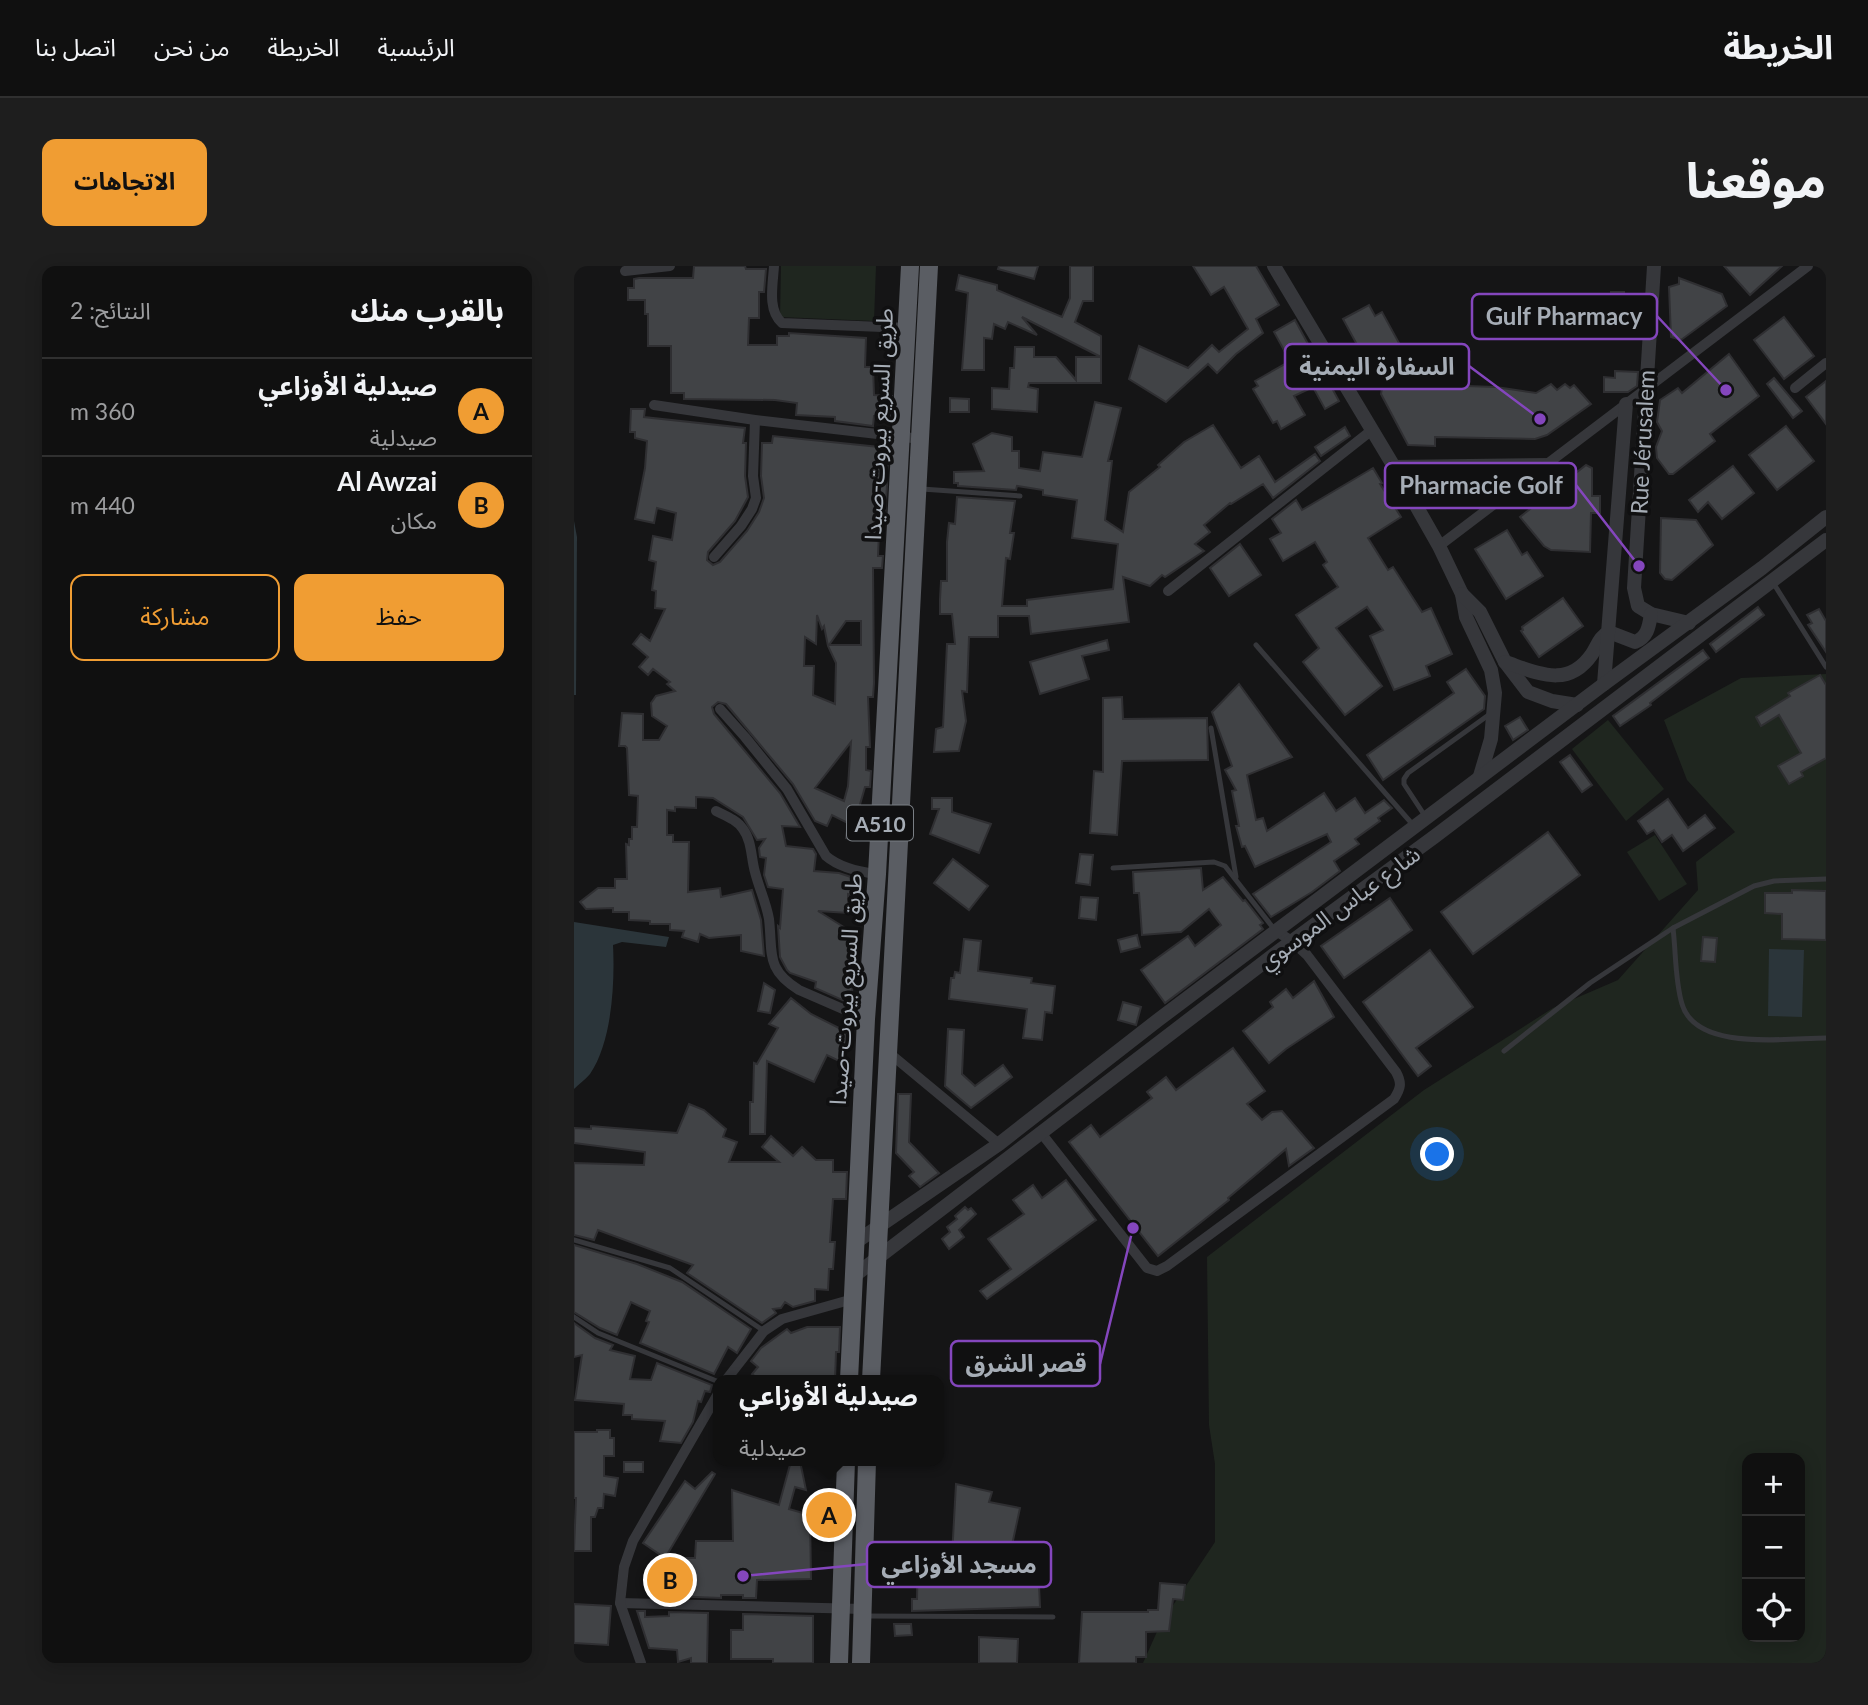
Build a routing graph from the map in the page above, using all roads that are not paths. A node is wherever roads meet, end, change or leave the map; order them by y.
1 (670, 266) edge
2 (774, 266) edge
3 (910, 266) edge
4 (929, 266) edge
5 (1274, 266) edge
6 (1654, 266) edge
7 (1808, 266) edge
8 (625, 271) dead end
9 (908, 328) junction
10 (1826, 363) edge
11 (1796, 388) dead end
12 (1645, 390) junction
13 (1626, 404) junction
14 (654, 405) dead end
15 (755, 420) junction
16 (1372, 430) junction
17 (901, 436) junction
18 (921, 439) junction
19 (1551, 463) junction
20 (1393, 465) junction
21 (919, 489) junction
22 (1020, 496) dead end
23 (1826, 517) edge
24 (1826, 540) edge
25 (1439, 546) junction
26 (714, 557) dead end
27 (1762, 568) junction
28 (1773, 582) junction
29 (1168, 591) dead end
30 (1462, 594) junction
31 (1651, 614) junction
32 (1689, 623) junction
33 (1609, 632) junction
34 (1256, 645) dead end
35 (1505, 662) junction
36 (1826, 667) edge
37 (1604, 684) junction
38 (1577, 705) junction
39 (720, 709) dead end
40 (1495, 710) junction
41 (1211, 728) dead end
42 (1480, 776) junction
43 (716, 811) dead end
44 (1420, 822) junction
45 (1113, 868) dead end
46 (877, 874) junction
47 (1236, 877) junction
48 (1826, 879) edge
49 (1673, 928) junction
50 (1276, 931) junction
51 (1292, 941) junction
52 (866, 1019) junction
53 (1826, 1038) edge
54 (1504, 1051) dead end
55 (888, 1052) junction
56 (1042, 1134) junction
57 (999, 1144) junction
58 (879, 1226) junction
59 (574, 1240) edge
60 (856, 1242) junction
61 (876, 1261) junction
62 (854, 1276) junction
63 (853, 1299) junction
64 (574, 1317) edge
65 (764, 1331) junction
66 (730, 1375) edge
67 (849, 1375) edge
68 (871, 1375) edge
69 (713, 1380) edge
70 (713, 1402) edge
71 (846, 1466) edge
72 (867, 1466) edge
73 (620, 1603) junction
74 (841, 1608) junction
75 (863, 1612) junction
76 (1053, 1617) dead end
77 (839, 1660) edge
78 (861, 1661) edge
79 (641, 1663) edge

1 - 8 street
2 - 9 street
3 - 9 highway, طريق السريع بيروت-صيدا / A510
4 - 18 highway, طريق السريع بيروت-صيدا / A510
5 - 16 street
6 - 12 street, Rue Jérusalem
7 - 12 street
9 - 17 highway, طريق السريع بيروت-صيدا / A510
10 - 11 street
12 - 13 street
12 - 31 street, Rue Jérusalem
13 - 19 street
13 - 33 street, Rue Jérusalem
14 - 15 street
15 - 17 street
15 - 26 street
16 - 20 street
16 - 29 street
17 - 18 street
17 - 46 highway, طريق السريع بيروت-صيدا / A510
18 - 21 highway, طريق السريع بيروت-صيدا / A510
19 - 20 street
19 - 25 street
20 - 25 street
21 - 22 lane
21 - 55 highway, طريق السريع بيروت-صيدا / A510
23 - 27 street, شارع عباس الموسوي
24 - 28 street, شارع عباس الموسوي
25 - 30 street
27 - 28 lane
27 - 32 street, شارع عباس الموسوي
28 - 36 lane
28 - 51 street, شارع عباس الموسوي
30 - 35 street
30 - 40 street
31 - 32 street
31 - 33 street
32 - 37 street, شارع عباس الموسوي
33 - 35 street
33 - 37 street, Rue Jérusalem
34 - 44 lane
35 - 38 street
37 - 38 street, شارع عباس الموسوي
38 - 42 street, شارع عباس الموسوي
39 - 46 street
40 - 42 street
40 - 44 lane
41 - 47 lane
42 - 44 street, شارع عباس الموسوي
43 - 52 street
44 - 50 street, شارع عباس الموسوي
45 - 47 lane
46 - 52 highway, طريق السريع بيروت-صيدا / A510
47 - 50 lane
48 - 49 lane
49 - 53 lane
49 - 54 lane
50 - 51 street
50 - 57 street, شارع عباس الموسوي
51 - 56 street, شارع عباس الموسوي
51 - 56 street
52 - 60 highway, طريق السريع بيروت-صيدا / A510
55 - 57 street
55 - 58 highway, طريق السريع بيروت-صيدا / A510
56 - 61 street, شارع عباس الموسوي
57 - 58 street, شارع عباس الموسوي
58 - 60 street, شارع عباس الموسوي
58 - 61 highway, طريق السريع بيروت-صيدا / A510
59 - 65 lane
60 - 62 highway, طريق السريع بيروت-صيدا / A510
61 - 62 street, شارع عباس الموسوي
61 - 68 highway, طريق السريع بيروت-صيدا / A510
62 - 63 highway, طريق السريع بيروت-صيدا / A510
63 - 65 street
63 - 67 highway, طريق السريع بيروت-صيدا / A510
64 - 69 lane
65 - 66 street
70 - 73 street
71 - 74 highway
72 - 75 highway
73 - 74 street
73 - 79 street
74 - 75 street
74 - 77 highway
75 - 76 lane
75 - 78 highway
77 - 78 highway

